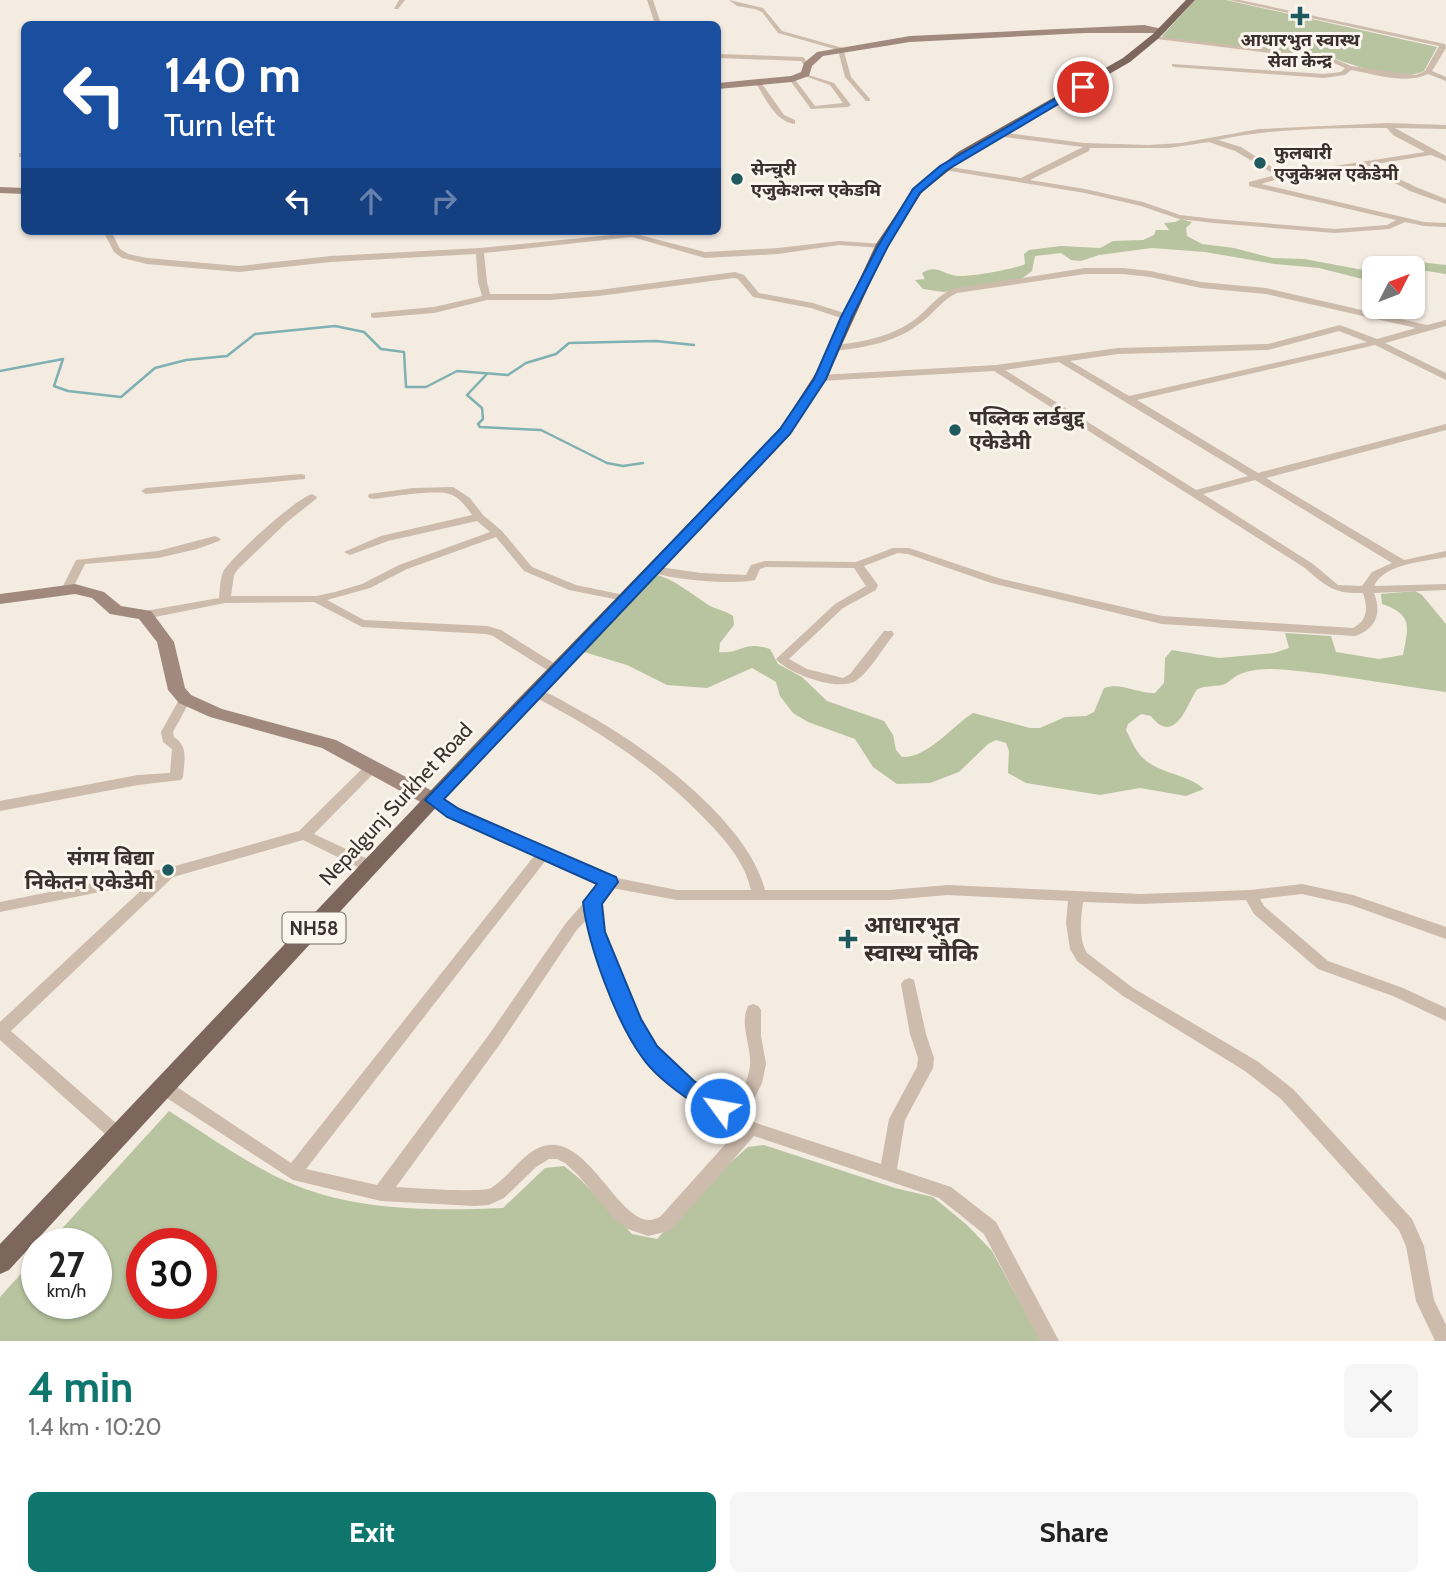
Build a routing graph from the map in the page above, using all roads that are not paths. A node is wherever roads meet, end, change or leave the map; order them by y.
1 (402, 0) edge
2 (650, 0) edge
3 (732, 0) edge
4 (1191, 0) edge
5 (1231, 0) edge
6 (396, 8) dead end
7 (657, 21) edge
8 (1163, 30) junction
9 (1152, 38) junction
10 (1445, 45) edge
11 (841, 49) junction
12 (721, 56) edge
13 (1174, 65) dead end
14 (1349, 68) junction
15 (805, 69) junction
16 (1428, 72) junction
17 (792, 79) junction
18 (1446, 79) edge
19 (758, 82) junction
20 (721, 86) edge
21 (868, 100) dead end
22 (792, 122) dead end
23 (1388, 125) junction
24 (1446, 127) edge
25 (999, 134) junction
26 (1211, 140) junction
27 (1088, 144) junction
28 (1432, 153) junction
29 (1446, 159) edge
30 (1365, 165) junction
31 (944, 168) junction
32 (1282, 176) junction
33 (1021, 181) junction
34 (0, 190) edge
35 (21, 191) edge
36 (1446, 202) edge
37 (1404, 219) junction
38 (1446, 225) edge
39 (109, 235) edge
40 (586, 235) edge
41 (609, 235) edge
42 (883, 246) junction
43 (480, 251) junction
44 (487, 297) junction
45 (374, 314) dead end
46 (846, 317) junction
47 (1446, 323) edge
48 (1426, 328) junction
49 (1376, 342) junction
50 (835, 348) junction
51 (1059, 358) junction
52 (996, 368) junction
53 (1446, 377) edge
54 (820, 379) junction
55 (1130, 399) junction
56 (1446, 428) edge
57 (1259, 476) junction
58 (301, 477) dead end
59 (146, 491) dead end
60 (1195, 493) junction
61 (373, 496) dead end
62 (312, 497) dead end
63 (479, 517) junction
64 (498, 533) junction
65 (215, 539) dead end
66 (350, 552) dead end
67 (1446, 554) edge
68 (1402, 564) junction
69 (856, 565) junction
70 (650, 572) junction
71 (1446, 587) edge
72 (1367, 589) junction
73 (67, 590) junction
74 (626, 596) junction
75 (0, 599) edge
76 (316, 599) junction
77 (225, 600) junction
78 (145, 615) junction
79 (888, 634) dead end
80 (556, 670) junction
81 (535, 691) junction
82 (185, 699) junction
83 (373, 766) junction
84 (433, 800) junction
85 (0, 806) edge
86 (304, 835) junction
87 (544, 853) junction
88 (371, 867) junction
89 (168, 873) junction
90 (609, 882) junction
91 (759, 893) junction
92 (1250, 895) junction
93 (1076, 898) junction
94 (592, 902) junction
95 (0, 907) edge
96 (1446, 933) edge
97 (909, 984) dead end
98 (753, 1010) dead end
99 (1446, 1016) edge
100 (0, 1031) edge
101 (164, 1088) junction
102 (744, 1124) junction
103 (119, 1136) junction
104 (293, 1173) junction
105 (888, 1173) junction
106 (381, 1193) junction
107 (0, 1262) edge
108 (1050, 1341) edge
109 (1444, 1341) edge

1 - 6 street
2 - 7 street
3 - 11 street
4 - 8 main road, NH58
5 - 10 street
8 - 9 main road, NH58
8 - 11 street
9 - 14 street
9 - 25 main road, NH58
10 - 16 street
11 - 15 street
11 - 21 street
12 - 15 street
13 - 14 street
14 - 16 street
15 - 17 street
15 - 17 street
16 - 18 street
17 - 19 street
19 - 20 street
19 - 22 street
23 - 24 street
23 - 26 street
23 - 28 street
25 - 27 street
25 - 31 main road, NH58
26 - 27 street
26 - 32 street
27 - 33 street
28 - 29 street
28 - 30 street
30 - 32 street
30 - 36 street
31 - 33 street
31 - 42 main road, NH58
32 - 37 street
33 - 37 street
34 - 35 street
37 - 38 street
39 - 43 street
40 - 43 street
41 - 42 street
42 - 46 main road, NH58
43 - 44 street
44 - 45 street
44 - 46 street
46 - 50 main road, NH58
47 - 48 street
48 - 49 street
48 - 50 street
49 - 51 street
49 - 53 street
49 - 55 street
50 - 54 main road, NH58
51 - 52 street
51 - 55 street
52 - 54 street
52 - 60 street
54 - 70 main road, NH58
55 - 57 street
56 - 57 street
57 - 60 street
57 - 68 street
58 - 59 street
60 - 72 street
61 - 63 street
62 - 77 street
63 - 64 street
63 - 66 street
64 - 74 street
64 - 76 street
65 - 73 street
67 - 68 street
68 - 72 street
69 - 70 street
69 - 72 street
69 - 79 street
70 - 74 main road, NH58
71 - 72 street
73 - 75 street
73 - 78 street
74 - 80 main road, Nepalgunj Surkhet Road / NH58
76 - 77 street
76 - 80 street
77 - 78 street
78 - 82 street
80 - 81 main road, Nepalgunj Surkhet Road / NH58
81 - 84 main road, Nepalgunj Surkhet Road / NH58
81 - 91 street
82 - 83 street
82 - 85 street
83 - 84 street
83 - 86 street
84 - 87 street
84 - 88 main road, Nepalgunj Surkhet Road / NH58
86 - 88 street
86 - 89 street
87 - 90 street
87 - 104 street
88 - 101 main road, Nepalgunj Surkhet Road / NH58
89 - 95 street
89 - 100 street
90 - 91 street
90 - 94 street
91 - 93 street
92 - 93 street
92 - 96 street
92 - 99 street
93 - 109 street
94 - 102 street
94 - 106 street
97 - 105 street
98 - 102 street
100 - 103 street
101 - 103 main road, Nepalgunj Surkhet Road / NH58
101 - 104 street
102 - 105 street
102 - 106 street
103 - 107 main road, Nepalgunj Surkhet Road / NH58
104 - 106 street
105 - 108 street

